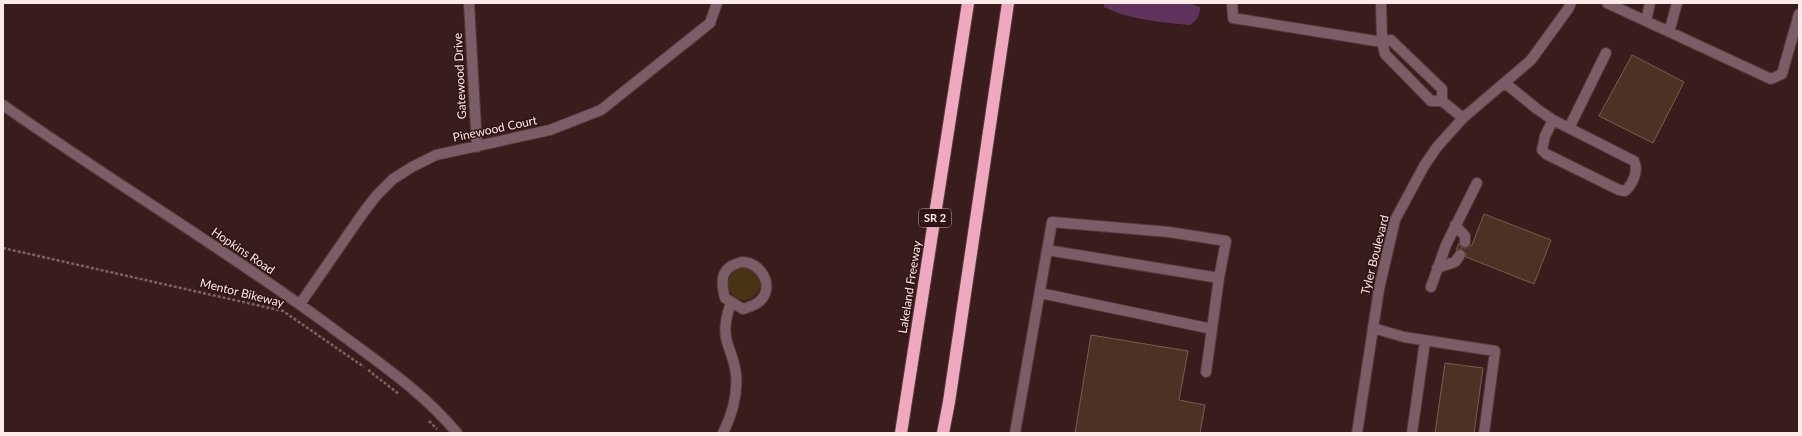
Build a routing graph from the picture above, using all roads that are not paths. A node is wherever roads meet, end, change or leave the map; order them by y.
1 (469, 3) edge
2 (717, 3) edge
3 (968, 3) edge
4 (1008, 3) edge
5 (1232, 3) edge
6 (1381, 3) edge
7 (1571, 3) edge
8 (1607, 3) edge
9 (1650, 3) edge
10 (1677, 3) edge
11 (1799, 14) edge
12 (1646, 21) junction
13 (1669, 32) junction
14 (1382, 42) junction
15 (1606, 53) dead end
16 (1505, 83) junction
17 (1442, 101) junction
18 (3, 105) edge
19 (1463, 118) junction
20 (1553, 120) junction
21 (1569, 128) junction
22 (477, 147) junction
23 (1476, 183) dead end
24 (1455, 225) junction
25 (1465, 242) dead end
26 (1047, 250) junction
27 (1460, 255) dead end
28 (1437, 268) junction
29 (1219, 278) junction
30 (1431, 287) dead end
31 (1040, 294) junction
32 (731, 302) junction
33 (300, 304) junction
34 (1373, 328) junction
35 (1212, 329) junction
36 (1425, 341) junction
37 (1206, 372) dead end
38 (457, 433) edge
39 (723, 433) edge
40 (901, 433) edge
41 (943, 433) edge
42 (1015, 433) edge
43 (1357, 433) edge
44 (1412, 433) edge
45 (1484, 433) edge

1 - 22 street, Gatewood Drive
2 - 22 street, Pinewood Court
3 - 40 highway, Lakeland Freeway / SR 2
4 - 41 highway
5 - 14 street
6 - 14 street
7 - 16 street, Tyler Boulevard
8 - 12 street
9 - 12 street
10 - 13 street
11 - 13 street
12 - 13 street
14 - 17 street
14 - 17 street
15 - 21 street
16 - 19 street, Tyler Boulevard
16 - 20 street
17 - 19 street
18 - 33 street, Hopkins Road
19 - 34 street, Tyler Boulevard
20 - 21 street
20 - 21 street
22 - 33 street, Pinewood Court
23 - 24 street
24 - 25 street
24 - 28 street
26 - 29 street
26 - 29 street
26 - 31 street
27 - 28 street
28 - 30 street
29 - 35 street
31 - 35 street
31 - 42 street
32 - 32 street
32 - 39 street
33 - 38 street, Hopkins Road
34 - 36 street
34 - 43 street, Tyler Boulevard
35 - 37 street
36 - 44 street
36 - 45 street

